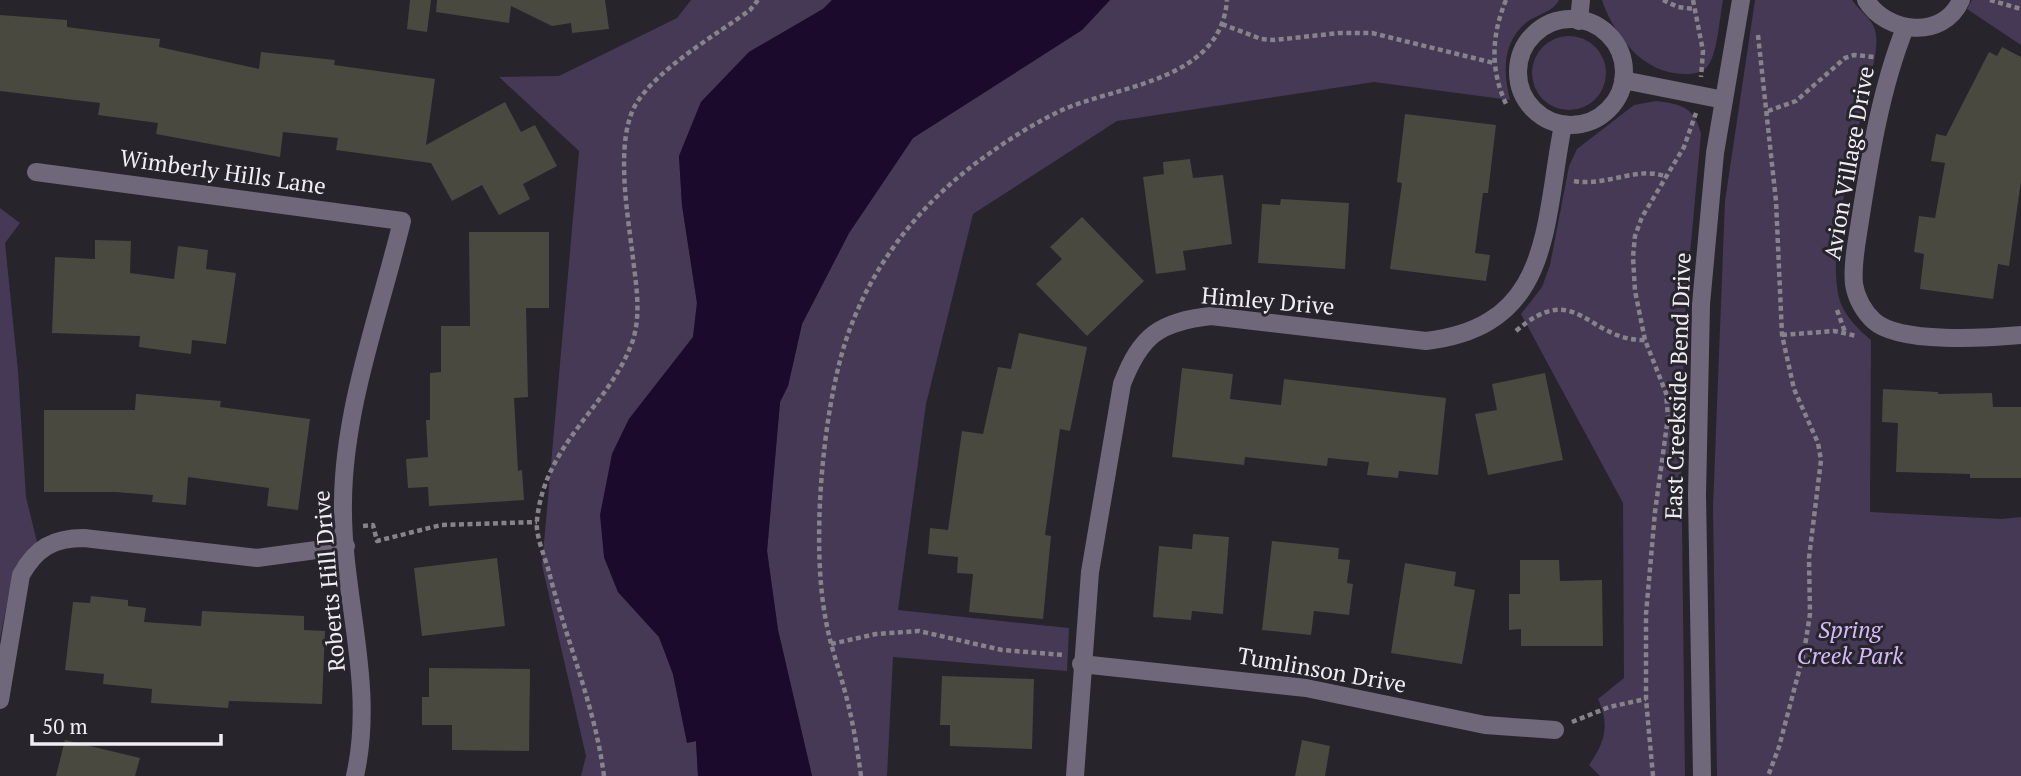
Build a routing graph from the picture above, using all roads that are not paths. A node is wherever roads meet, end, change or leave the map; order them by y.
1 (1581, 0) edge
2 (1741, 0) edge
3 (1866, 0) edge
4 (1961, 0) edge
5 (1579, 21) junction
6 (1905, 28) junction
7 (1623, 80) junction
8 (1724, 100) junction
9 (1563, 125) junction
10 (36, 172) dead end
11 (402, 221) joint
12 (2021, 335) edge
13 (346, 546) junction
14 (1081, 660) junction
15 (0, 701) edge
16 (1555, 730) road end
17 (355, 776) edge
18 (1074, 776) edge
19 (1702, 776) edge

1 - 5 street
2 - 8 street, East Creekside Bend Drive
3 - 6 street
4 - 6 street
5 - 7 street
5 - 9 street
6 - 12 street, Avion Village Drive
7 - 8 street
7 - 9 street
8 - 19 street, East Creekside Bend Drive
9 - 14 street, Himley Drive
10 - 11 street, Wimberly Hills Lane
11 - 13 street, Roberts Hill Drive
13 - 15 street
13 - 17 street, Roberts Hill Drive
14 - 16 street, Tumlinson Drive
14 - 18 street, Himley Drive

